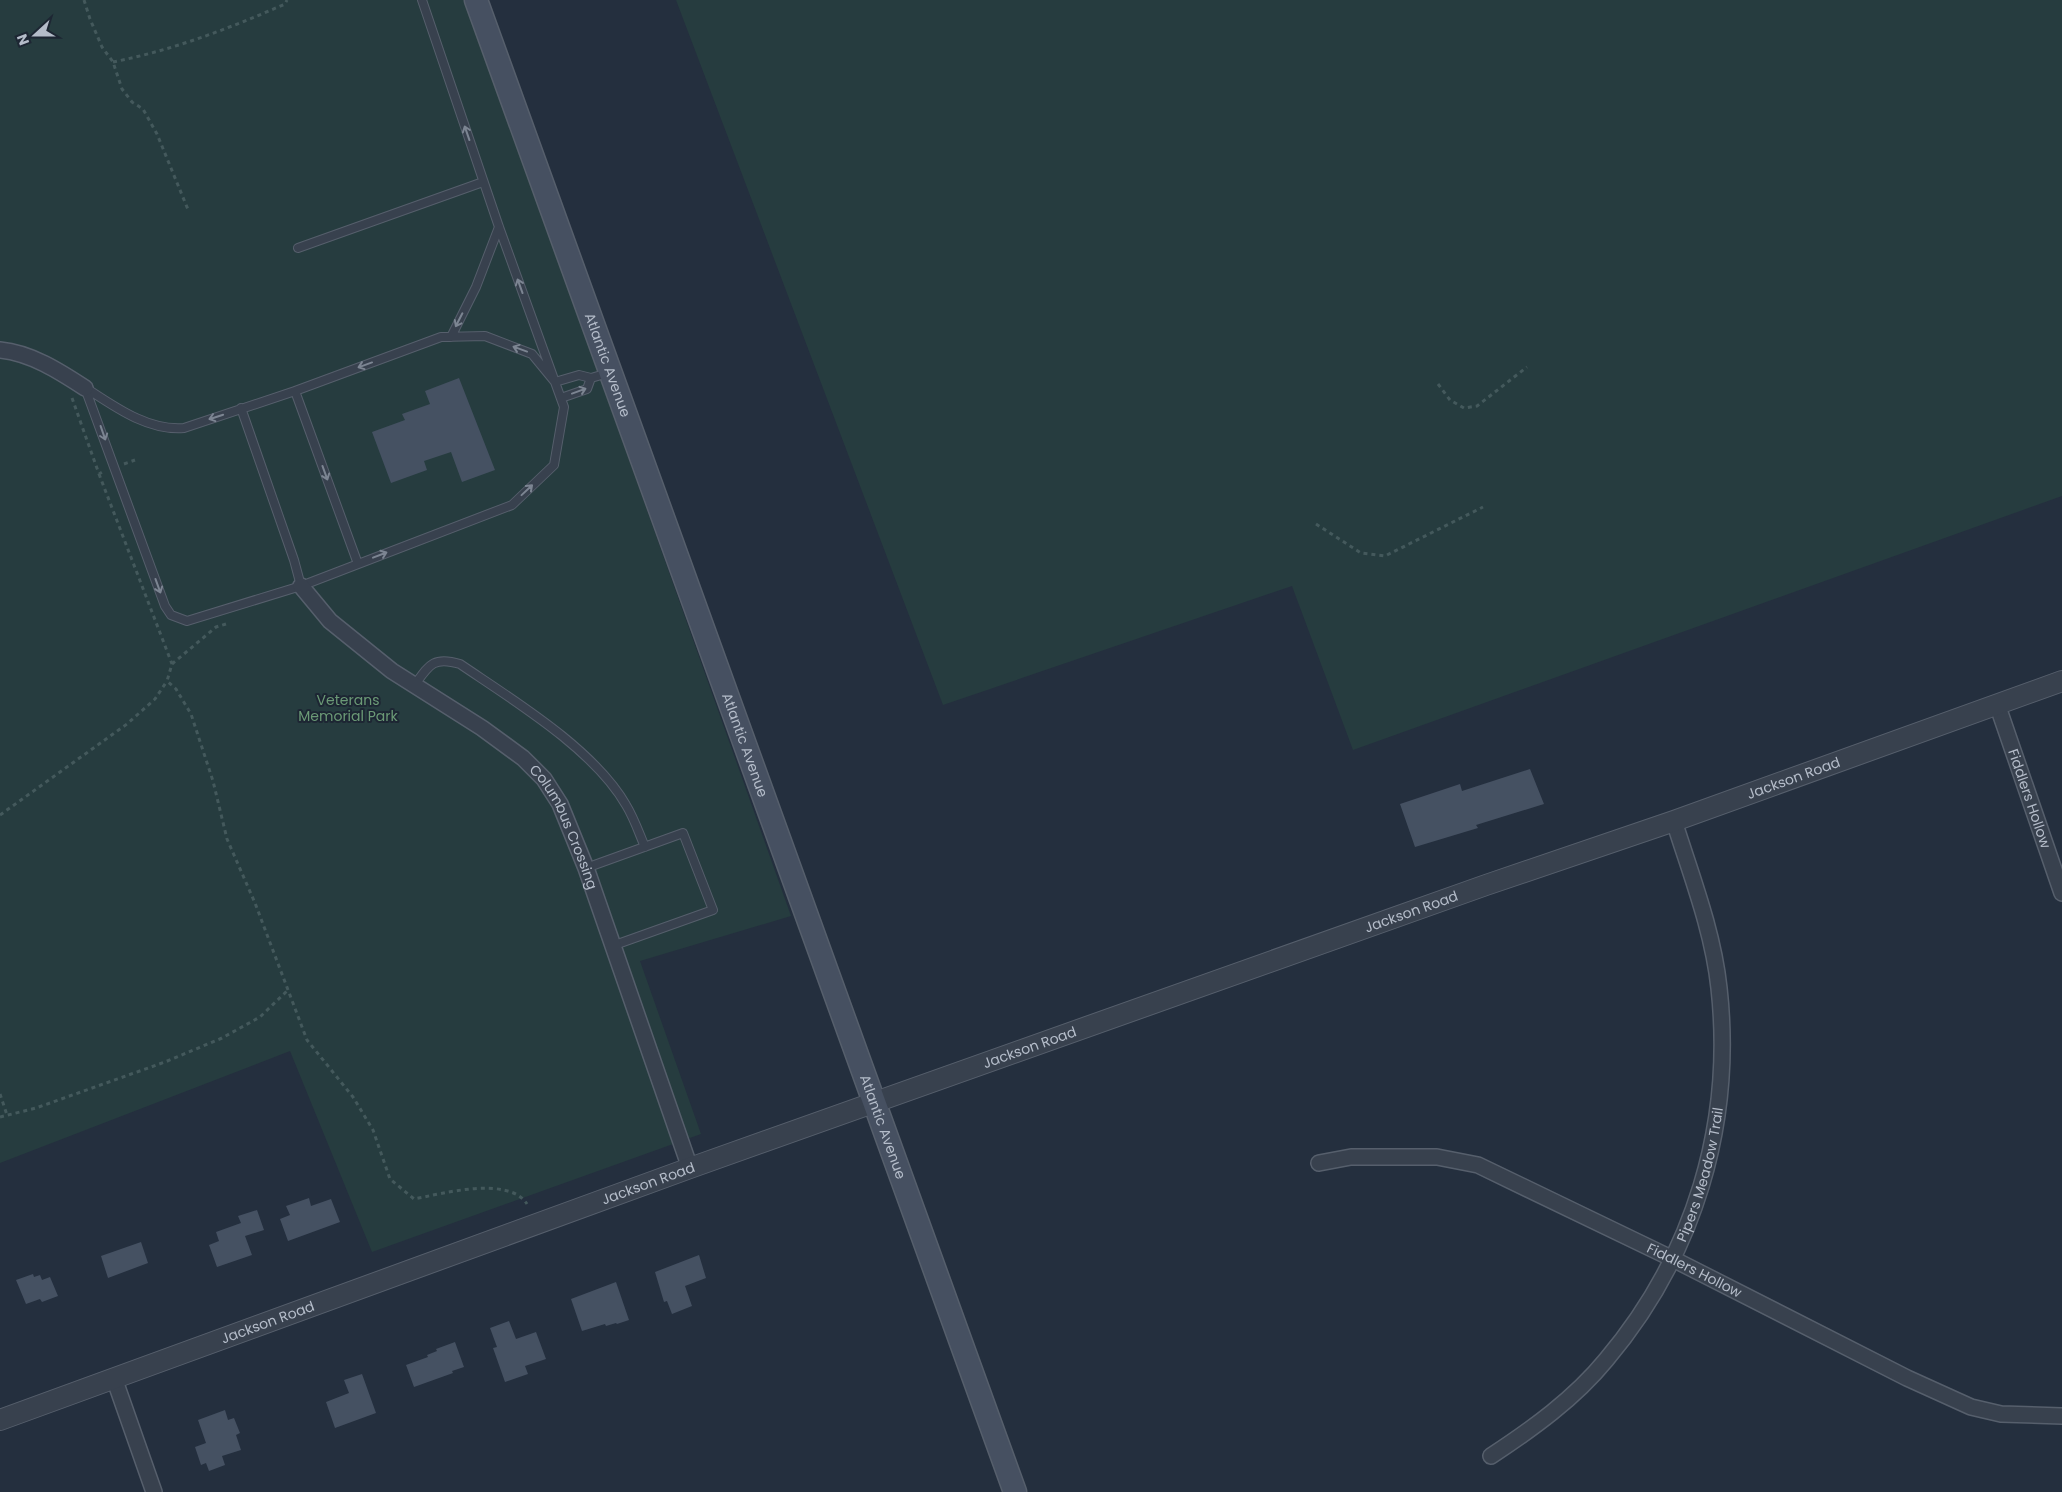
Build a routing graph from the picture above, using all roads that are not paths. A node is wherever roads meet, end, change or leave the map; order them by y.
1 (422, 0) edge
2 (476, 0) edge
3 (484, 182) junction
4 (499, 227) junction
5 (298, 248) dead end
6 (451, 337) junction
7 (0, 350) edge
8 (600, 375) junction
9 (555, 382) junction
10 (85, 388) junction
11 (295, 391) junction
12 (561, 398) junction
13 (241, 408) junction
14 (358, 564) junction
15 (302, 586) junction
16 (2062, 681) edge
17 (414, 686) junction
18 (1997, 704) junction
19 (1674, 821) junction
20 (645, 847) junction
21 (586, 868) junction
22 (2062, 893) edge
23 (612, 946) junction
24 (875, 1104) junction
25 (1319, 1163) dead end
26 (690, 1168) junction
27 (1673, 1259) junction
28 (114, 1378) junction
29 (2062, 1416) edge
30 (0, 1420) edge
31 (1490, 1456) dead end
32 (154, 1492) edge
33 (1014, 1492) edge

3 -> 1 lane
2 - 8 main road, Atlantic Avenue
3 - 4 lane
3 - 5 lane
4 -> 6 lane
9 -> 4 lane
9 -> 6 lane
6 -> 11 lane
7 - 10 street
8 - 9 lane
12 -> 8 lane
8 - 24 main road, Atlantic Avenue
9 - 12 lane
13 -> 10 lane
10 -> 15 lane
11 - 13 lane
11 -> 14 lane
14 -> 12 lane
13 - 15 lane
14 - 15 lane
15 - 17 street, Columbus Crossing
16 - 18 street, Jackson Road
17 - 20 lane
17 - 21 street, Columbus Crossing
18 - 19 street, Jackson Road
18 - 22 street, Fiddlers Hollow
19 - 24 street, Jackson Road
19 - 27 street, Pipers Meadow Trail
20 - 21 lane
20 - 23 lane
21 - 23 street, Columbus Crossing
23 - 26 street, Columbus Crossing
24 - 26 street, Jackson Road
24 - 33 main road, Atlantic Avenue
25 - 27 street, Fiddlers Hollow
26 - 28 street, Jackson Road
27 - 29 street, Fiddlers Hollow
27 - 31 street, Pipers Meadow Trail
28 - 30 street, Jackson Road
28 - 32 street

